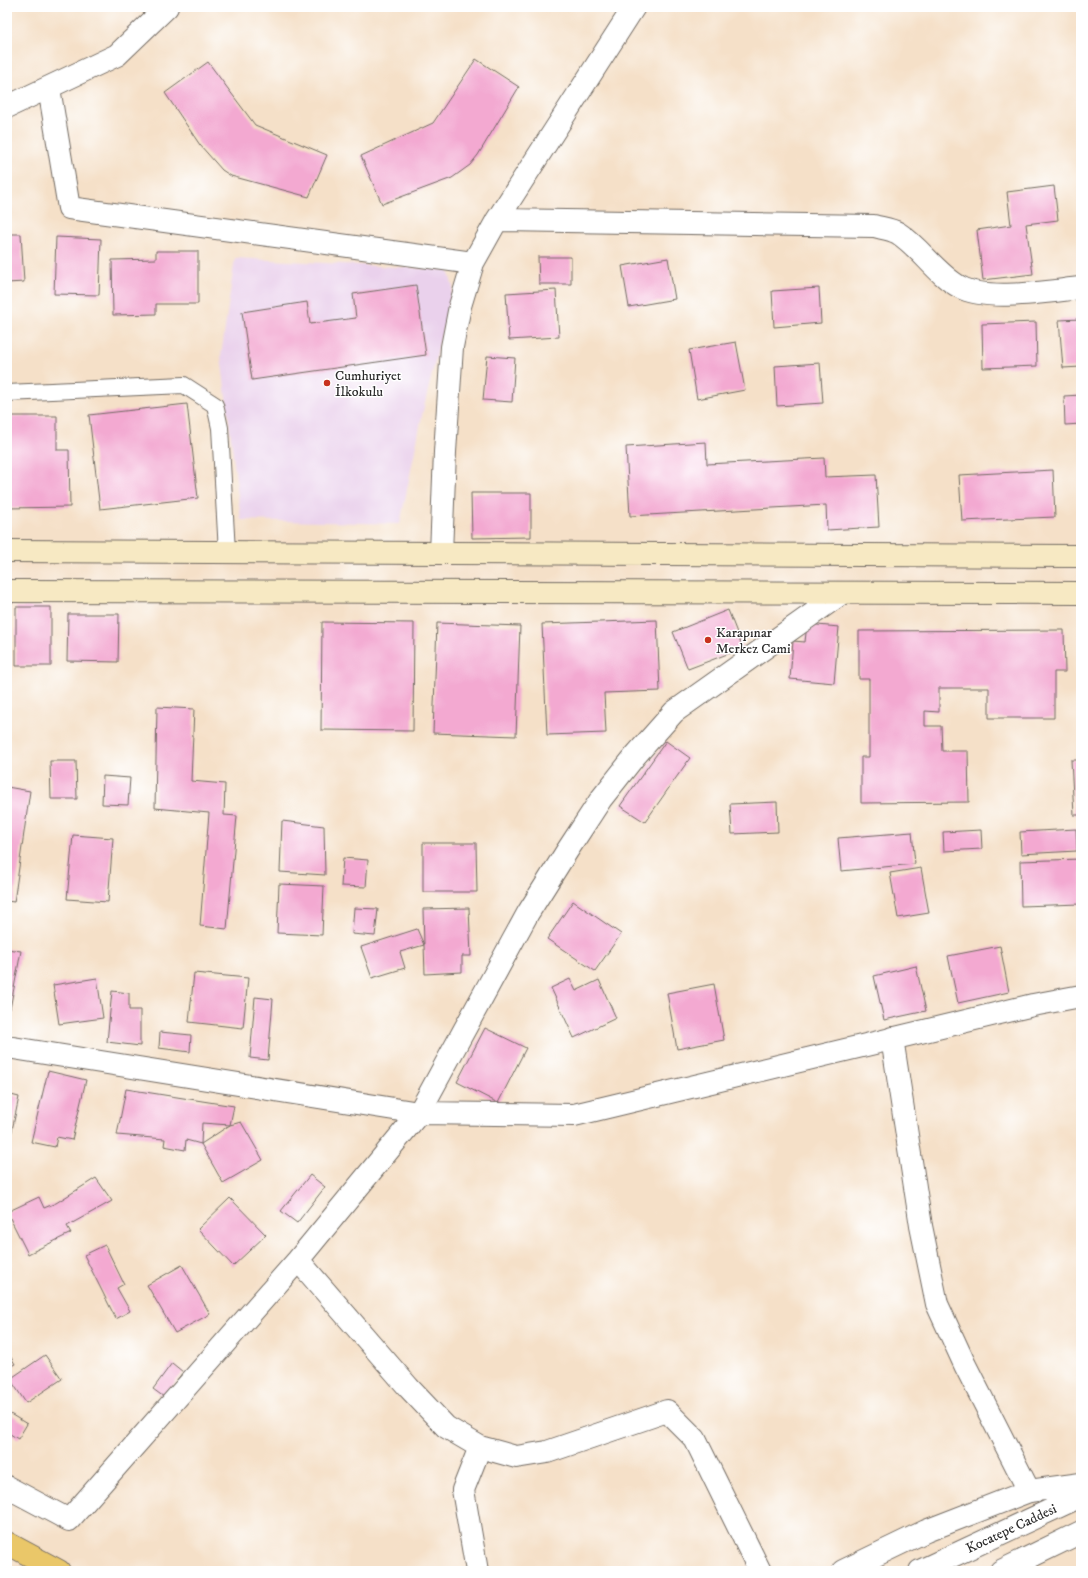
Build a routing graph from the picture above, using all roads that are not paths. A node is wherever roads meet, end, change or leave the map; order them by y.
1 (167, 7) edge
2 (634, 7) edge
3 (49, 88) junction
4 (7, 107) edge
5 (497, 220) junction
6 (473, 263) junction
7 (1081, 288) edge
8 (7, 393) edge
9 (7, 551) edge
10 (227, 552) junction
11 (441, 552) junction
12 (1081, 556) edge
13 (7, 590) edge
14 (842, 593) junction
15 (1081, 593) edge
16 (1081, 996) edge
17 (892, 1038) junction
18 (7, 1047) edge
19 (420, 1113) junction
20 (298, 1260) junction
21 (480, 1447) junction
22 (1081, 1484) edge
23 (7, 1487) edge
24 (1028, 1491) junction
25 (1081, 1496) edge
26 (1081, 1532) edge
27 (7, 1543) edge
28 (59, 1571) edge
29 (477, 1571) edge
30 (760, 1571) edge
31 (843, 1571) edge
32 (920, 1571) edge
33 (1000, 1571) edge

1 - 3 street
2 - 5 street
3 - 4 street
3 - 6 street
5 - 6 street
5 - 7 street
6 - 11 street
8 - 10 lane
9 - 10 main road
10 - 11 main road
11 - 12 main road
13 - 14 main road
14 - 15 main road
14 - 19 street
16 - 17 street
17 - 19 street
17 - 24 street
18 - 19 street
19 - 20 street
20 - 21 street
20 - 23 street
21 - 29 street
21 - 30 street
22 - 24 street
24 - 31 street
25 - 32 street, Kocatepe Caddesi
26 - 33 street
27 - 28 highway

